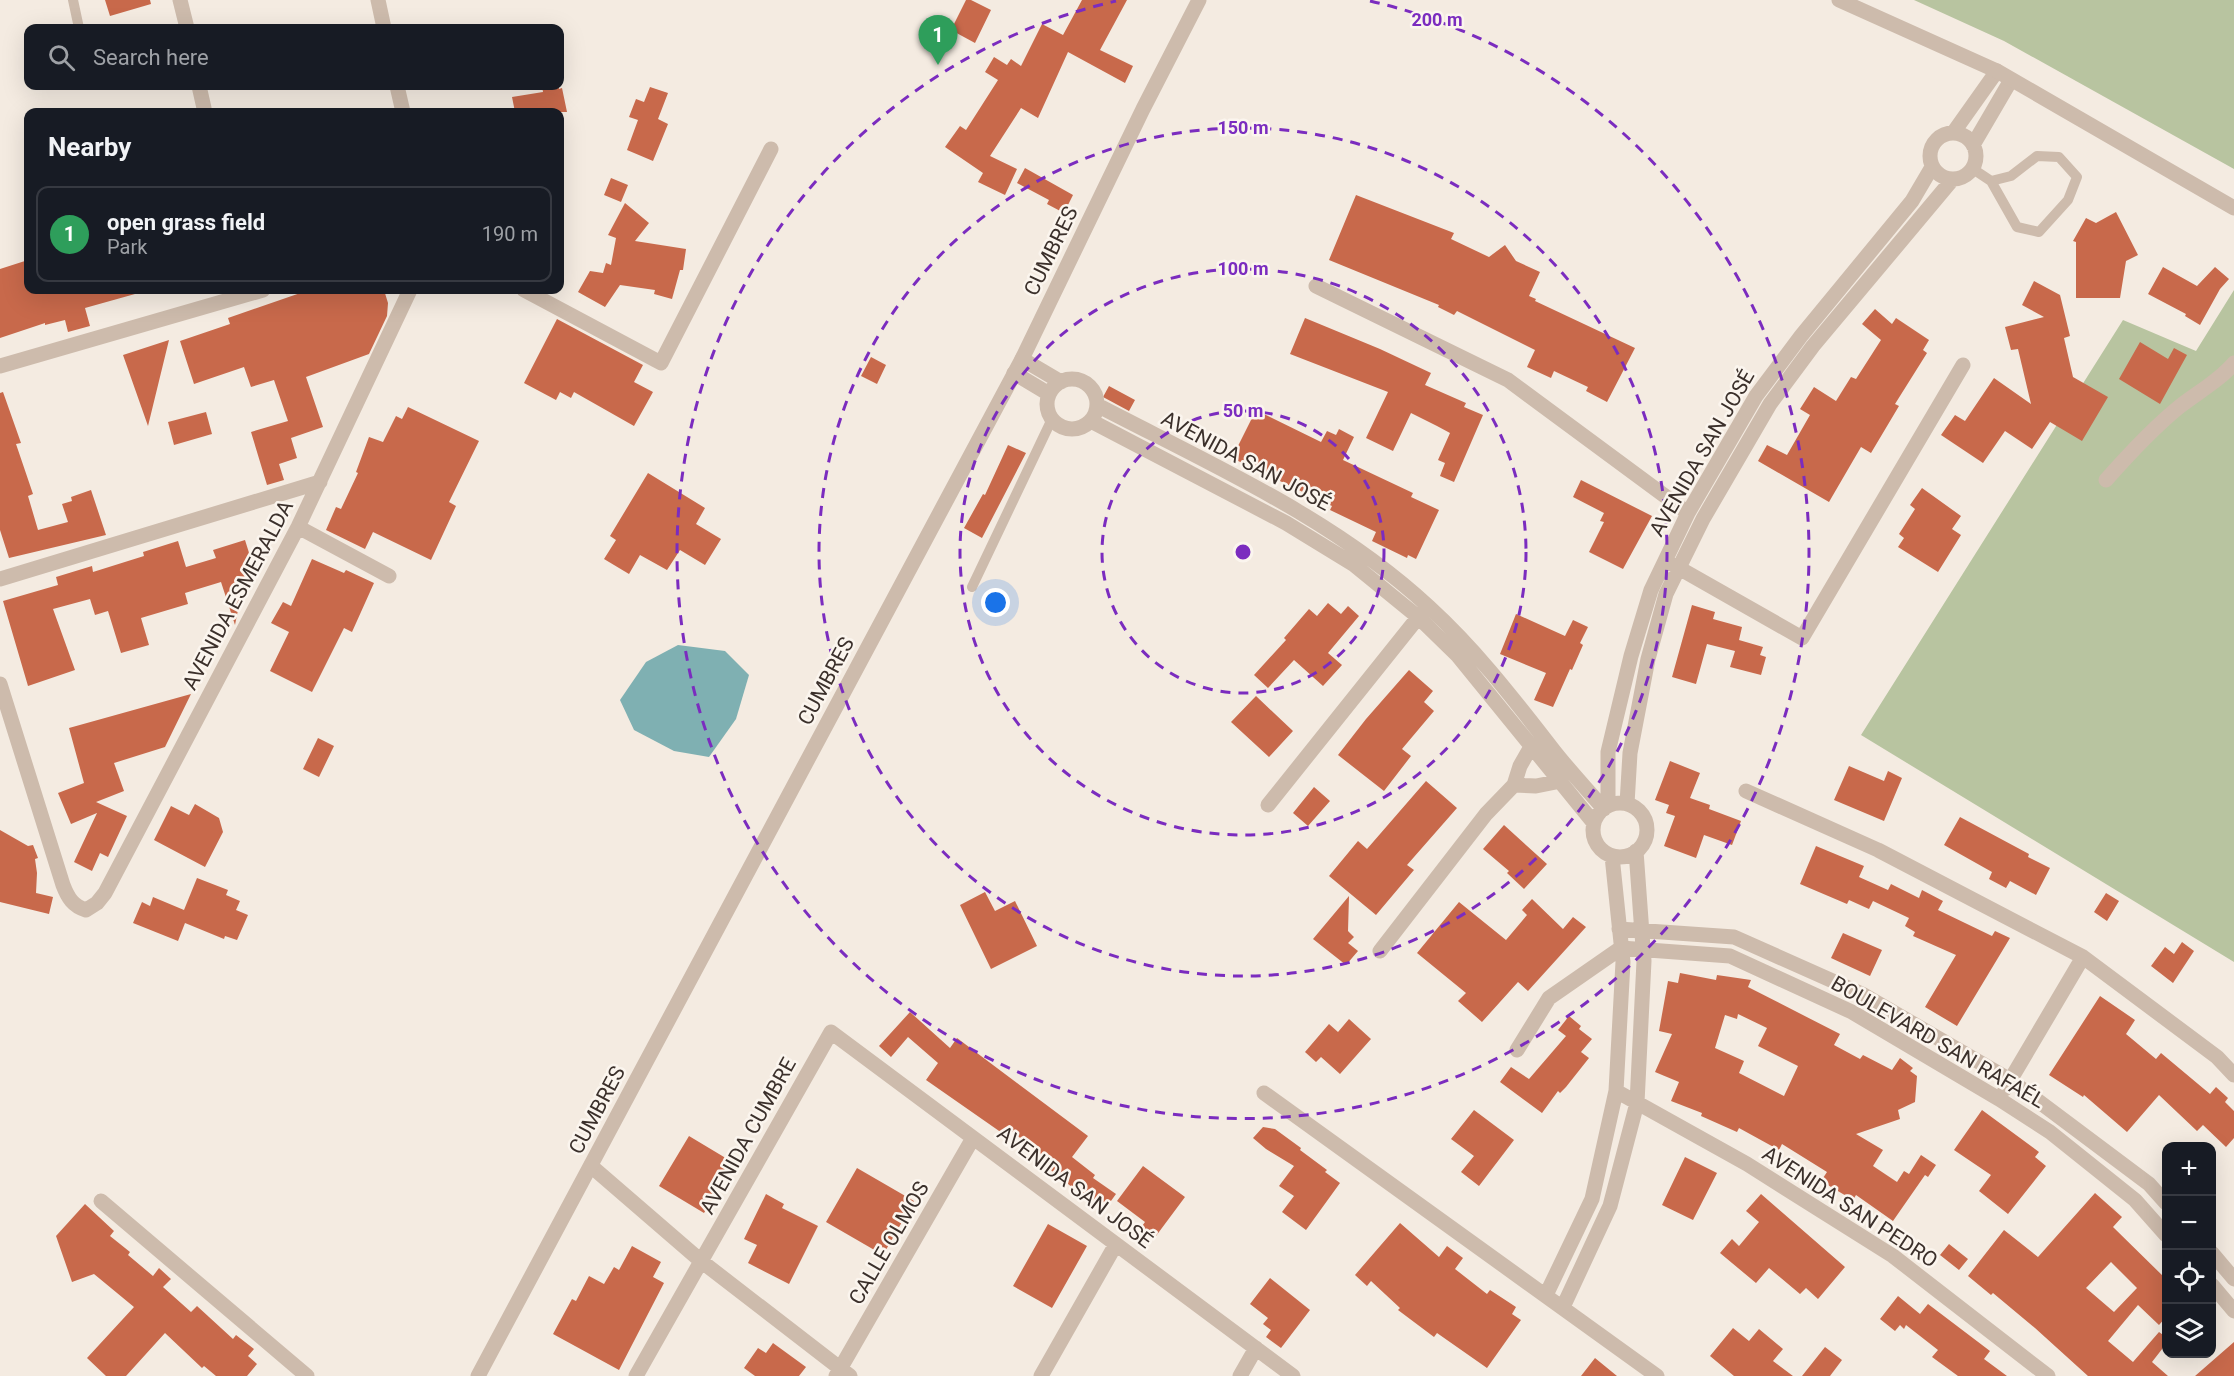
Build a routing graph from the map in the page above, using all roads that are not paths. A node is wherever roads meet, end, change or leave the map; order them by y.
1 (73, 0) edge
2 (180, 0) edge
3 (378, 0) edge
4 (1199, 0) edge
5 (1839, 0) edge
6 (78, 24) edge
7 (186, 24) edge
8 (383, 24) edge
9 (1997, 71) junction
10 (2011, 80) junction
11 (200, 90) edge
12 (398, 90) edge
13 (204, 108) dead end
14 (402, 108) edge
15 (1953, 133) junction
16 (1973, 145) junction
17 (771, 149) dead end
18 (1932, 167) junction
19 (1973, 169) junction
20 (1952, 180) junction
21 (1990, 181) junction
22 (2234, 208) edge
23 (1316, 286) dead end
24 (249, 294) edge
25 (408, 294) edge
26 (532, 294) edge
27 (1022, 358) junction
28 (2234, 363) edge
29 (1963, 365) dead end
30 (0, 366) edge
31 (1014, 373) junction
32 (1061, 382) junction
33 (1049, 394) junction
34 (1097, 405) junction
35 (1052, 419) junction
36 (1090, 421) junction
37 (1224, 471) junction
38 (2106, 480) dead end
39 (320, 482) junction
40 (1216, 488) junction
41 (1688, 513) junction
42 (298, 527) junction
43 (1672, 564) junction
44 (389, 576) dead end
45 (0, 579) edge
46 (972, 587) dead end
47 (1422, 611) junction
48 (0, 684) edge
49 (1532, 745) junction
50 (1561, 781) junction
51 (1514, 785) junction
52 (1746, 791) dead end
53 (1627, 804) junction
54 (1268, 805) dead end
55 (1606, 807) junction
56 (1593, 822) junction
57 (1636, 851) junction
58 (1612, 856) junction
59 (1619, 929) junction
60 (1641, 929) junction
61 (1621, 948) junction
62 (1642, 950) junction
63 (1380, 951) dead end
64 (2082, 957) junction
65 (831, 1032) joint
66 (1517, 1050) dead end
67 (2234, 1075) edge
68 (2010, 1080) junction
69 (1616, 1091) junction
70 (1264, 1093) dead end
71 (2000, 1099) junction
72 (1637, 1103) junction
73 (974, 1138) junction
74 (591, 1166) junction
75 (2162, 1198) edge
76 (101, 1201) dead end
77 (2162, 1230) edge
78 (1116, 1244) junction
79 (2216, 1259) edge
80 (701, 1261) junction
81 (2234, 1279) edge
82 (2216, 1291) edge
83 (1546, 1295) junction
84 (1563, 1308) junction
85 (2234, 1311) edge
86 (1256, 1348) junction
87 (842, 1374) edge
88 (307, 1376) edge
89 (478, 1376) edge
90 (636, 1376) edge
91 (1041, 1376) edge
92 (1240, 1376) edge
93 (1293, 1376) edge
94 (1658, 1376) edge
95 (2048, 1376) edge

1 - 6 lane
2 - 7 street
3 - 8 street
4 - 27 street, CUMBRES
5 - 9 street
9 - 10 street
9 - 15 street
10 - 16 street
10 - 22 street
11 - 13 street
12 - 14 street
15 - 16 street
15 - 18 street
16 - 19 street
17 - 26 street
18 - 20 street
18 - 41 street, AVENIDA SAN JOSÉ
19 - 20 street
19 - 21 lane
20 - 43 street, AVENIDA SAN JOSÉ
21 - 21 lane
23 - 41 street
24 - 30 street
25 - 39 street, AVENIDA ESMERALDA
27 - 31 street, CUMBRES
27 - 32 street
28 - 38 street
29 - 43 street
31 - 33 street
31 - 74 street, CUMBRES
32 - 33 street
32 - 34 street
33 - 35 street
34 - 36 street
34 - 37 street, AVENIDA SAN JOSÉ
35 - 36 street
35 - 46 lane
36 - 40 street, AVENIDA SAN JOSÉ
37 - 40 street
37 - 47 street, AVENIDA SAN JOSÉ
39 - 42 street, AVENIDA ESMERALDA
39 - 45 street
40 - 47 street, AVENIDA SAN JOSÉ
41 - 43 street, AVENIDA SAN JOSÉ
42 - 44 street
42 - 48 street, AVENIDA ESMERALDA
43 - 53 street, AVENIDA SAN JOSÉ
43 - 55 street, AVENIDA SAN JOSÉ
47 - 49 street, AVENIDA SAN JOSÉ
47 - 54 street
47 - 55 street, AVENIDA SAN JOSÉ
49 - 50 street, AVENIDA SAN JOSÉ
49 - 51 street
50 - 51 street
50 - 56 street, AVENIDA SAN JOSÉ
51 - 63 street
52 - 64 street
53 - 55 street
53 - 57 street
55 - 56 street
56 - 58 street
57 - 58 street
57 - 60 street
58 - 59 street
59 - 60 street, BOULEVARD SAN RAFAÉL
59 - 61 street
60 - 62 street
60 - 68 street, BOULEVARD SAN RAFAÉL
61 - 62 street, BOULEVARD SAN RAFAÉL
61 - 66 street
61 - 69 street
62 - 71 street, BOULEVARD SAN RAFAÉL
62 - 72 street
64 - 67 street
64 - 68 street
65 - 73 street, AVENIDA SAN JOSÉ
65 - 80 street, AVENIDA CUMBRE
68 - 71 street
68 - 75 street, BOULEVARD SAN RAFAÉL
69 - 72 street, AVENIDA SAN PEDRO
69 - 83 street
70 - 83 street
71 - 77 street, BOULEVARD SAN RAFAÉL
72 - 84 street
72 - 95 street, AVENIDA SAN PEDRO
73 - 78 street, AVENIDA SAN JOSÉ
73 - 87 street, CALLE OLMOS
74 - 80 street
74 - 89 street, CUMBRES
76 - 88 street
78 - 86 street, AVENIDA SAN JOSÉ
78 - 91 street
79 - 81 street
80 - 87 street
80 - 90 street, AVENIDA CUMBRE
82 - 85 street
83 - 84 street
84 - 94 street
86 - 92 street
86 - 93 street, AVENIDA SAN JOSÉ

